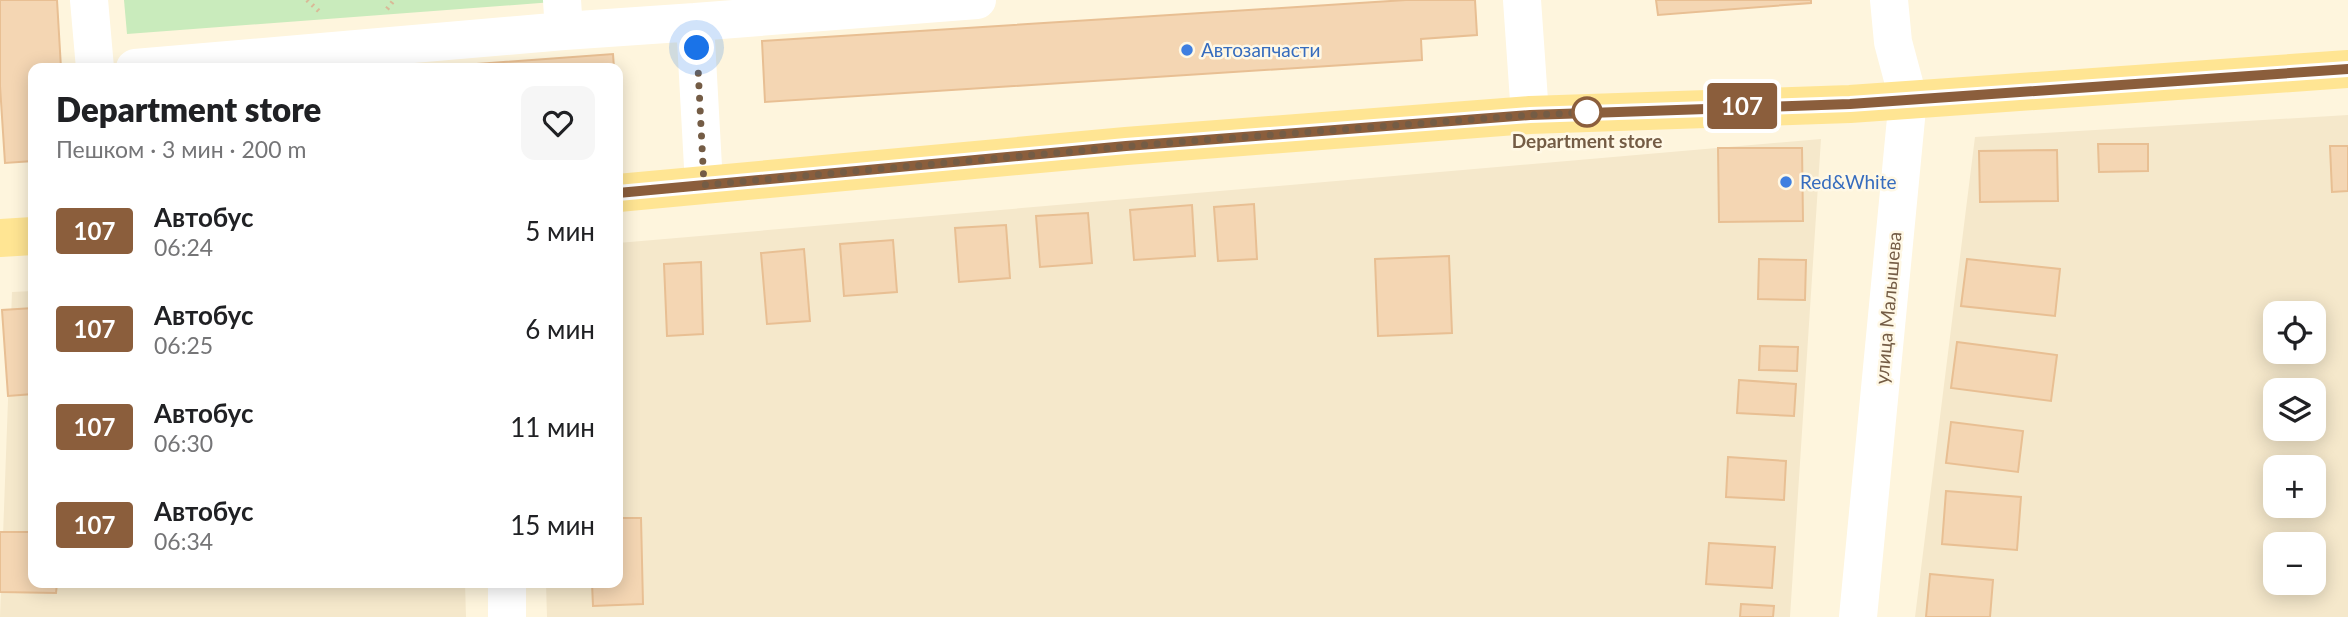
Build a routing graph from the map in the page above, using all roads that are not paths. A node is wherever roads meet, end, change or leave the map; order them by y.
1 (89, 0) edge
2 (977, 0) edge
3 (1522, 0) edge
4 (1889, 0) edge
5 (563, 16) edge
6 (695, 22) junction
7 (95, 63) edge
8 (176, 63) edge
9 (2348, 69) edge
10 (1908, 98) junction
11 (1530, 115) junction
12 (704, 185) junction
13 (623, 193) edge
14 (28, 236) edge
15 (0, 238) edge
16 (507, 588) edge
17 (507, 617) edge
18 (1858, 617) edge

1 - 7 street
2 - 6 street
3 - 11 street
4 - 10 street, улица Малышева
5 - 6 street
5 - 8 street
6 - 12 street
9 - 10 main road
10 - 11 main road
10 - 18 street, улица Малышева
11 - 12 main road
12 - 13 main road
14 - 15 main road
16 - 17 street

